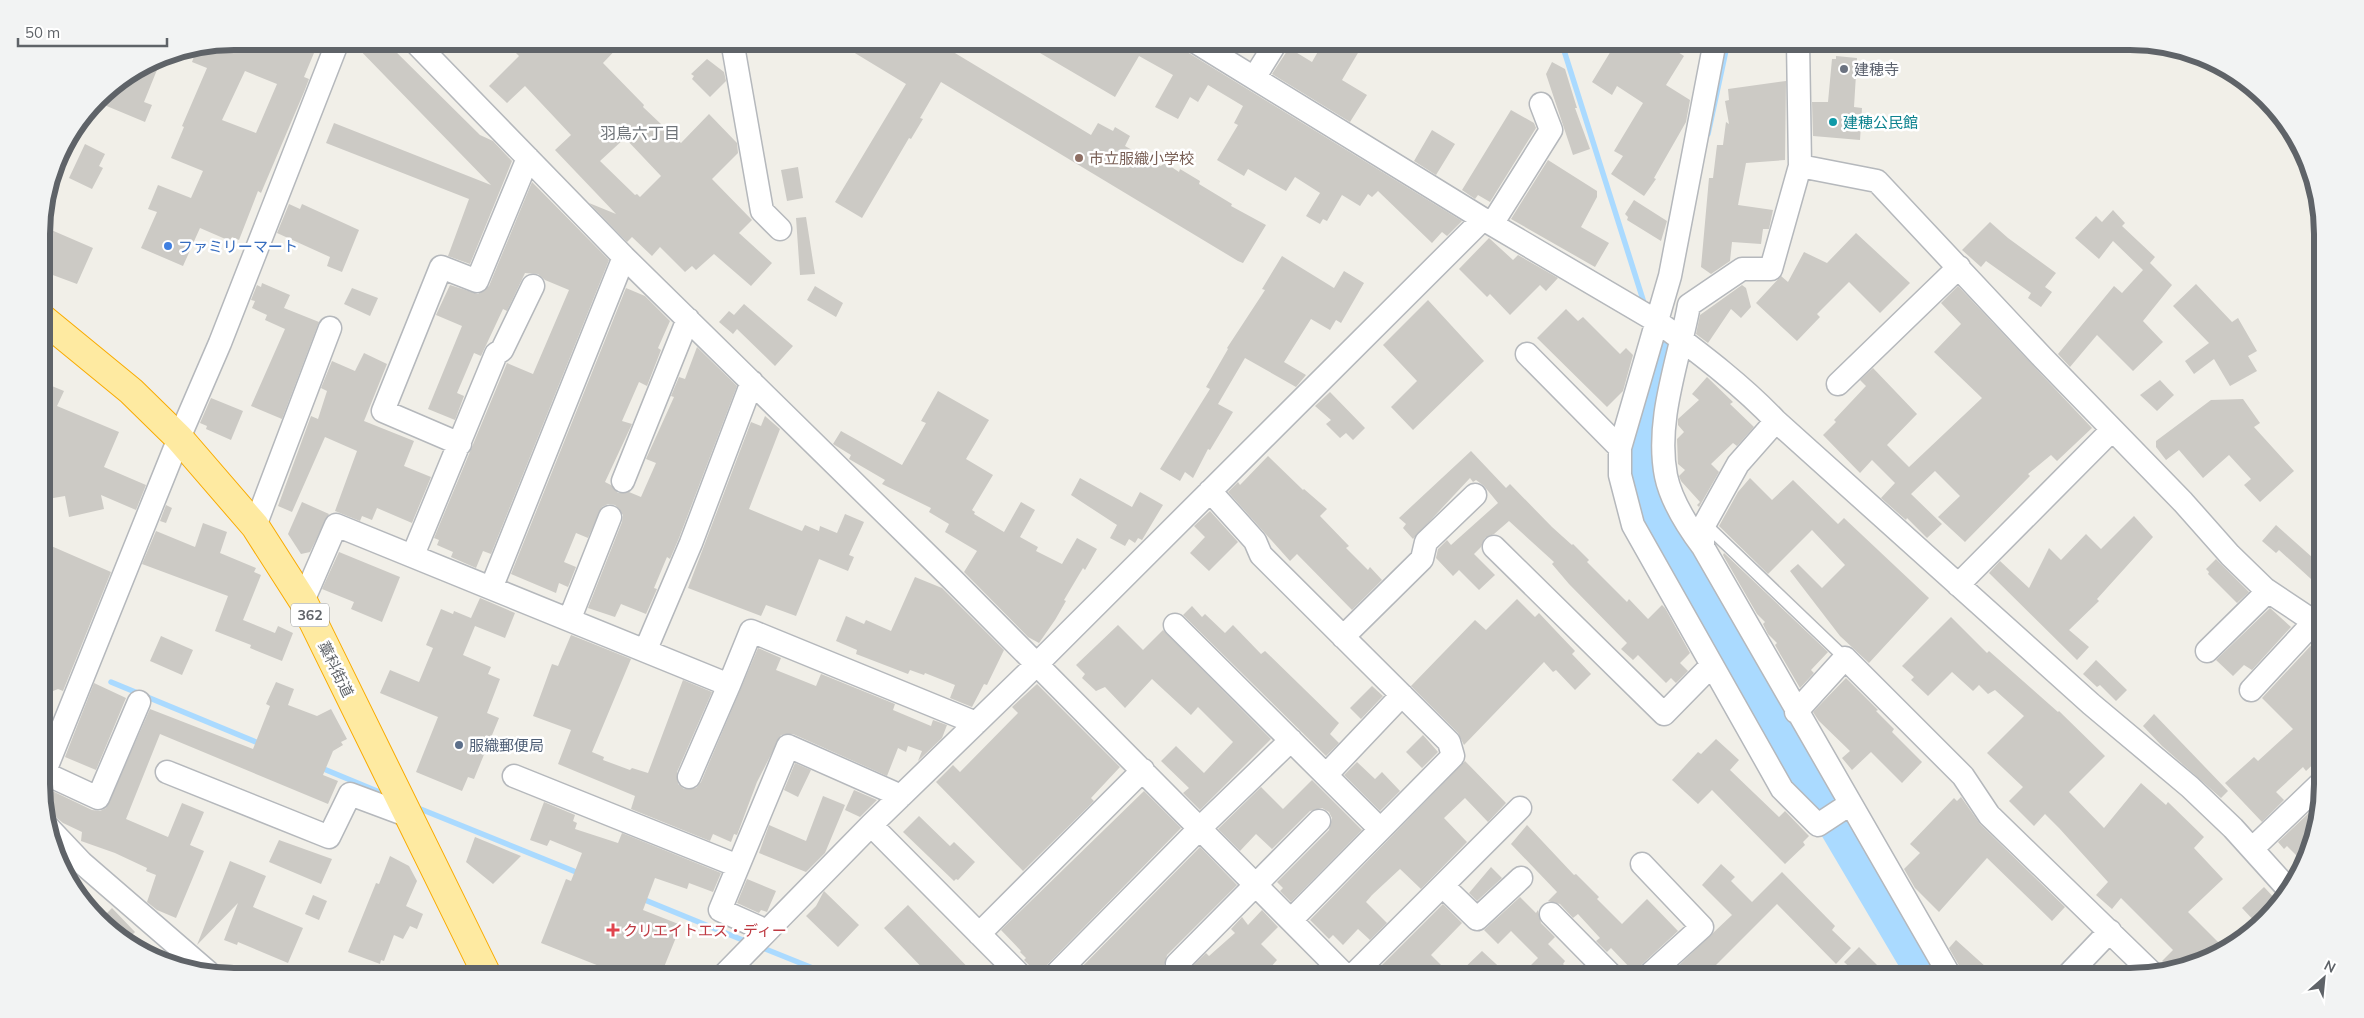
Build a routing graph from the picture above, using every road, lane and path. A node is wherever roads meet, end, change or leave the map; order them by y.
1 (334, 50) edge
2 (423, 50) edge
3 (734, 50) edge
4 (1209, 50) edge
5 (1271, 50) edge
6 (1713, 50) edge
7 (1798, 50) edge
8 (1254, 78) junction
9 (1542, 104) dead end
10 (528, 158) junction
11 (1800, 166) junction
12 (1488, 222) junction
13 (780, 229) dead end
14 (624, 257) junction
15 (1959, 267) junction
16 (533, 286) dead end
17 (688, 319) junction
18 (1658, 322) junction
19 (50, 325) edge
20 (330, 328) dead end
21 (1682, 340) junction
22 (1527, 354) dead end
23 (752, 382) junction
24 (1838, 384) dead end
25 (1776, 421) junction
26 (2112, 430) junction
27 (179, 438) junction
28 (460, 444) junction
29 (1620, 448) junction
30 (623, 481) dead end
31 (1210, 492) junction
32 (1475, 496) dead end
33 (610, 517) dead end
34 (1706, 524) junction
35 (255, 526) junction
36 (1494, 547) dead end
37 (1703, 547) junction
38 (413, 555) junction
39 (1958, 585) junction
40 (492, 586) junction
41 (2268, 591) junction
42 (303, 602) junction
43 (570, 618) junction
44 (2314, 622) edge
45 (1175, 625) dead end
46 (2314, 629) edge
47 (1343, 637) junction
48 (646, 649) junction
49 (2207, 651) dead end
50 (1846, 658) junction
51 (1037, 664) junction
52 (1712, 665) junction
53 (729, 685) junction
54 (2251, 690) dead end
55 (1402, 695) junction
56 (138, 702) dead end
57 (1796, 712) junction
58 (976, 723) junction
59 (1291, 740) junction
60 (50, 758) edge
61 (1142, 770) junction
62 (167, 772) dead end
63 (1326, 775) junction
64 (514, 776) dead end
65 (689, 776) dead end
66 (50, 778) edge
67 (2314, 789) edge
68 (900, 796) junction
69 (1850, 804) junction
70 (1520, 808) dead end
71 (409, 816) junction
72 (1319, 821) dead end
73 (871, 825) junction
74 (1200, 828) junction
75 (1380, 830) junction
76 (58, 838) edge
77 (2252, 849) junction
78 (1642, 864) dead end
79 (738, 866) junction
80 (1521, 878) dead end
81 (2287, 879) edge
82 (1257, 885) junction
83 (1443, 886) junction
84 (1551, 914) dead end
85 (1291, 920) junction
86 (767, 931) junction
87 (2110, 931) junction
88 (979, 934) junction
89 (199, 964) edge
90 (1177, 964) dead end
91 (2147, 967) edge
92 (484, 968) edge
93 (731, 968) edge
94 (1013, 968) edge
95 (1062, 968) edge
96 (1341, 968) edge
97 (1357, 968) edge
98 (1604, 968) edge
99 (1657, 968) edge
100 (1945, 968) edge
101 (2074, 968) edge

1 - 27 street
2 - 10 street
3 - 13 street
4 - 8 street
5 - 8 street
6 - 18 street
7 - 11 street
8 - 12 street
9 - 12 street
10 - 14 street
10 - 28 street
11 - 15 street
11 - 21 street
12 - 18 street
12 - 31 street
14 - 17 street
14 - 40 street
15 - 24 street
15 - 26 street
16 - 28 street
17 - 23 street
17 - 30 street
18 - 21 street
18 - 29 street
19 - 27 highway, 藁科街道 / 362
20 - 35 street
21 - 25 street
21 - 37 street
22 - 29 street
23 - 48 street
23 - 51 street
25 - 34 street
25 - 39 street
26 - 39 street
26 - 41 street
27 - 35 highway, 藁科街道 / 362
27 - 60 street
28 - 38 street
29 - 52 street
31 - 47 street
31 - 51 street
32 - 47 street
33 - 43 street
34 - 37 street
34 - 50 lane
35 - 42 highway, 藁科街道 / 362
36 - 52 street
37 - 57 street
38 - 40 street
38 - 42 street
39 - 77 street
40 - 43 street
41 - 44 street
41 - 49 street
42 - 71 highway, 藁科街道 / 362
43 - 48 street
45 - 59 street
46 - 54 street
47 - 55 street
48 - 53 street
50 - 57 street
50 - 87 street
51 - 58 street
51 - 61 street
52 - 69 street
53 - 58 street
53 - 65 street
55 - 63 street
55 - 75 street
56 - 66 street
57 - 69 street
58 - 68 street
59 - 63 street
59 - 74 street
61 - 74 street
61 - 88 street
62 - 71 street
63 - 75 street
64 - 79 street
67 - 77 street
68 - 73 street
68 - 79 street
69 - 100 street
70 - 83 street
71 - 92 highway, 藁科街道 / 362
72 - 82 street
73 - 86 street
73 - 88 street
74 - 82 street
74 - 95 street
75 - 85 street
76 - 89 street
77 - 81 street
78 - 99 street
79 - 86 street
80 - 83 street
82 - 85 street
82 - 90 street
83 - 97 street
84 - 98 street
85 - 96 street
86 - 93 street
87 - 91 street
87 - 101 street
88 - 94 street

